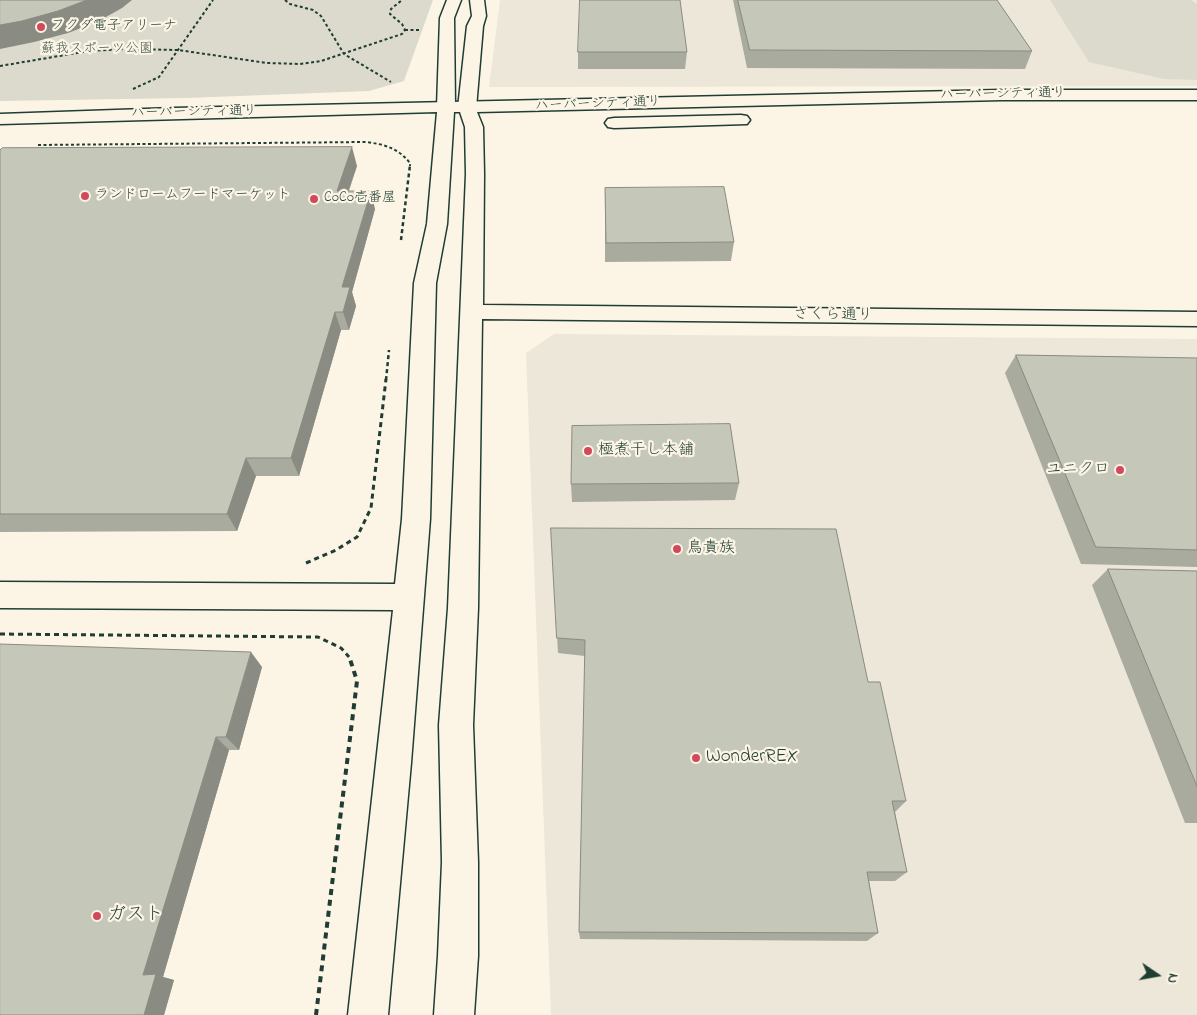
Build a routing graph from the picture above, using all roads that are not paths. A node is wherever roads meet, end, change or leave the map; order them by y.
1 (451, 6) edge
2 (478, 6) edge
3 (1197, 95) edge
4 (1047, 112) dead end
5 (1118, 112) dead end
6 (0, 119) edge
7 (458, 120) junction
8 (761, 120) dead end
9 (593, 124) dead end
10 (126, 131) dead end
11 (0, 132) edge
12 (470, 312) junction
13 (1197, 319) edge
14 (0, 595) edge
15 (408, 597) junction
16 (368, 1015) edge
17 (454, 1015) edge

1 - 2 street
1 - 7 street
2 - 7 street
3 - 7 street, ハーバーシティ通り
4 - 5 street, ハーバーシティ通り
6 - 7 street, ハーバーシティ通り
7 - 12 street
7 - 15 street
8 - 9 street, ハーバーシティ通り
10 - 11 street, ハーバーシティ通り
12 - 13 street, さくら通り
12 - 17 street
14 - 15 street
15 - 16 street

